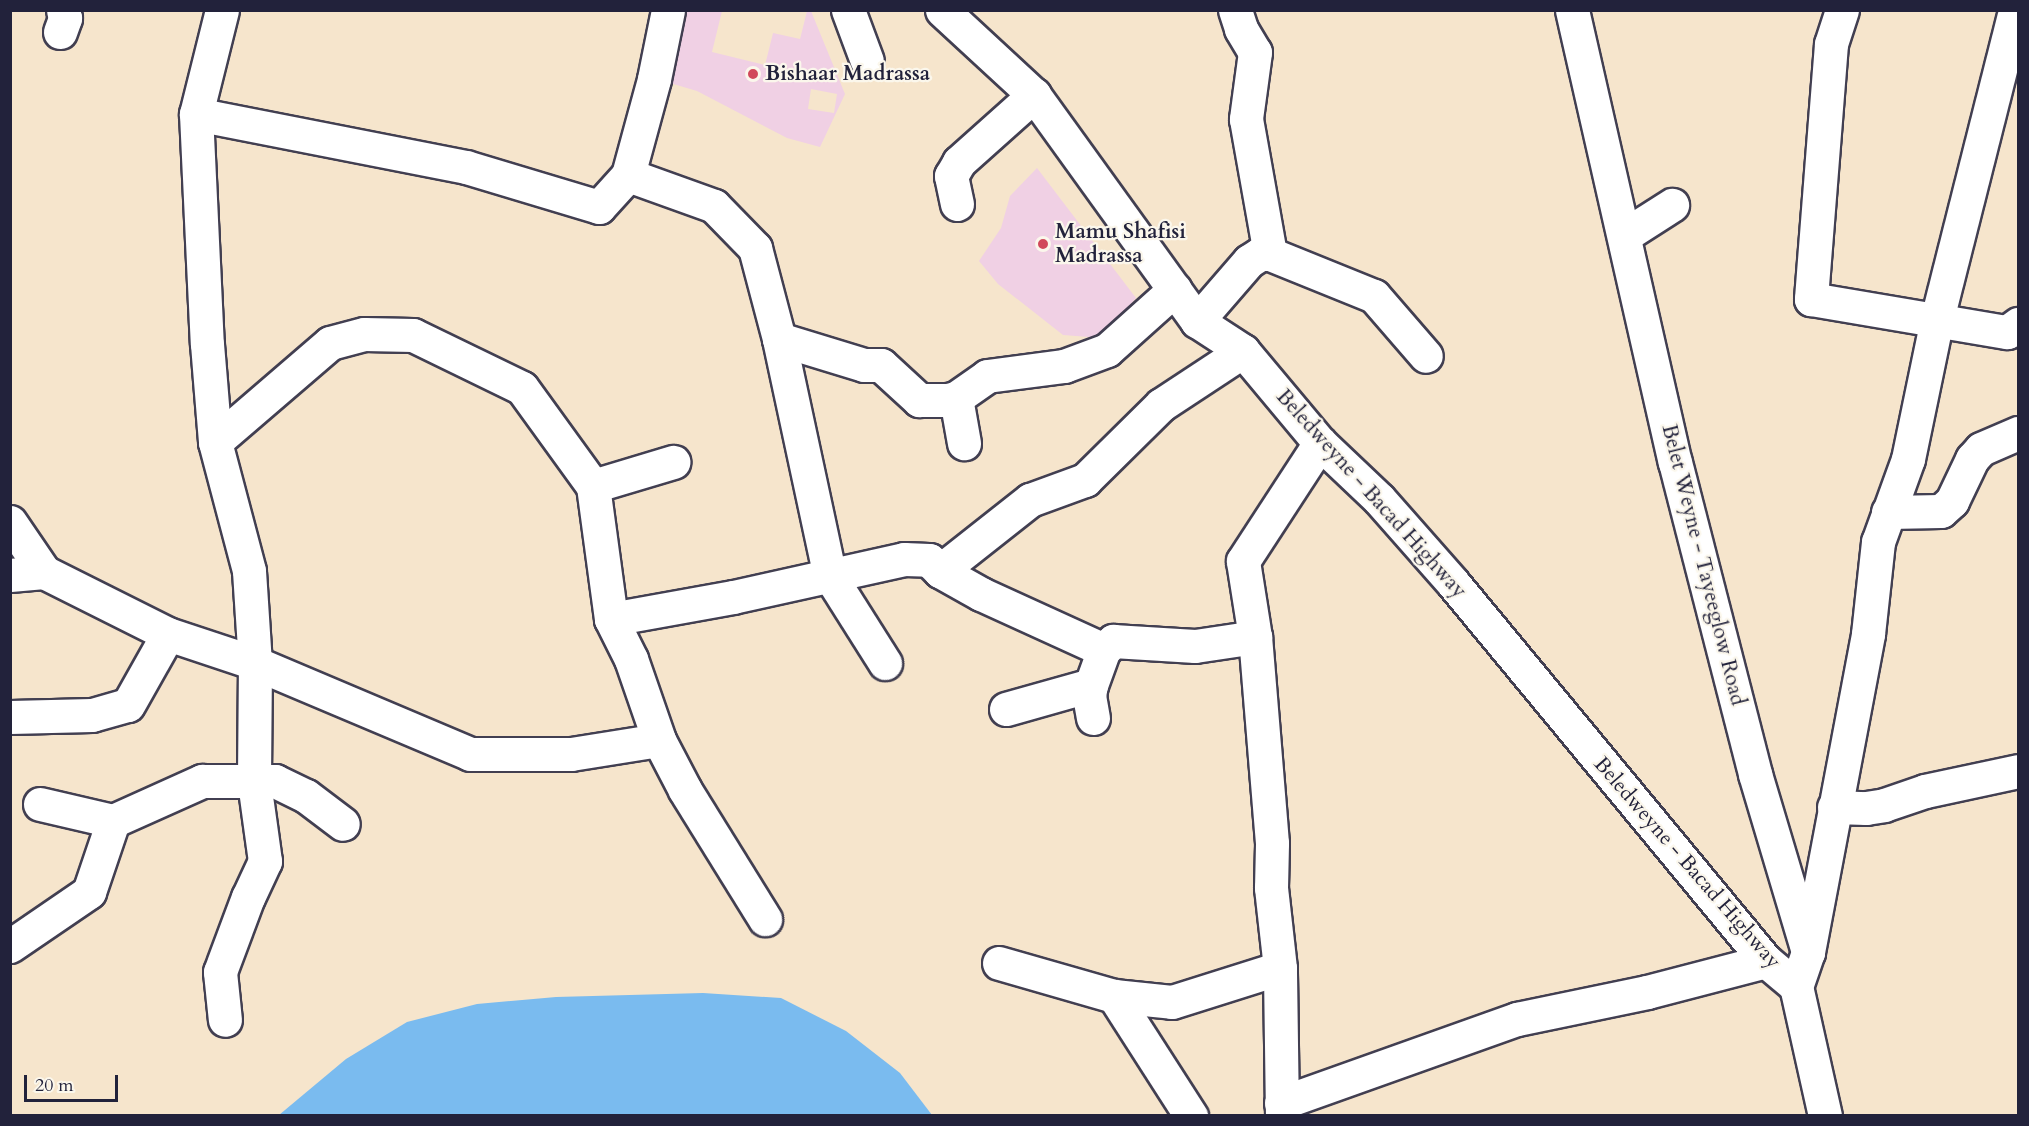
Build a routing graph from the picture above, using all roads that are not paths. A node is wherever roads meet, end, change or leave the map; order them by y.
1 (222, 10) edge
2 (668, 10) edge
3 (848, 10) edge
4 (1235, 10) edge
5 (1572, 10) edge
6 (1842, 10) edge
7 (2015, 10) edge
8 (951, 12) edge
9 (867, 61) dead end
10 (1034, 94) junction
11 (196, 114) junction
12 (628, 176) junction
13 (957, 204) dead end
14 (1672, 205) dead end
15 (1625, 235) junction
16 (1270, 254) junction
17 (1175, 290) junction
18 (1937, 319) junction
19 (1197, 321) junction
20 (2019, 324) edge
21 (779, 339) junction
22 (1243, 351) junction
23 (1426, 356) dead end
24 (956, 398) junction
25 (2019, 433) edge
26 (215, 442) junction
27 (964, 443) dead end
28 (1320, 443) junction
29 (673, 462) dead end
30 (592, 486) junction
31 (1888, 512) junction
32 (10, 522) edge
33 (940, 571) junction
34 (44, 572) junction
35 (10, 575) edge
36 (830, 576) junction
37 (611, 619) junction
38 (168, 634) junction
39 (1256, 637) junction
40 (1104, 650) junction
41 (255, 663) junction
42 (885, 663) dead end
43 (1091, 685) junction
44 (1006, 709) dead end
45 (10, 717) edge
46 (1093, 718) dead end
47 (658, 740) junction
48 (2019, 771) edge
49 (254, 782) junction
50 (40, 804) dead end
51 (1834, 807) junction
52 (113, 820) junction
53 (344, 824) dead end
54 (765, 919) dead end
55 (10, 946) edge
56 (1808, 952) junction
57 (1766, 961) junction
58 (999, 963) dead end
59 (1280, 968) junction
60 (1796, 986) junction
61 (1114, 996) junction
62 (225, 1020) dead end
63 (1281, 1109) edge
64 (1191, 1116) edge
65 (1825, 1116) edge

1 - 11 street
2 - 12 street
3 - 9 street
4 - 16 street
5 - 15 street, Belet Weyne - Tayeeglow Road
6 - 18 street
7 - 18 street
8 - 10 street, Beledweyne - Bacad Highway
10 - 13 street
10 - 17 street, Beledweyne - Bacad Highway
11 - 12 street
11 - 26 street
12 - 21 street
14 - 15 street
15 - 56 street, Belet Weyne - Tayeeglow Road
16 - 19 street
16 - 23 street
17 - 19 street, Beledweyne - Bacad Highway
17 - 24 street
18 - 20 street
18 - 31 street
19 - 22 street, Beledweyne - Bacad Highway
21 - 24 street
21 - 36 street
22 - 28 street, Beledweyne - Bacad Highway
22 - 33 street
24 - 27 street
25 - 31 street
26 - 30 street
26 - 41 street
28 - 39 street
28 - 57 street, Beledweyne - Bacad Highway
29 - 30 street
30 - 37 street
31 - 51 street
32 - 34 street
33 - 36 street
33 - 40 street
34 - 35 street
34 - 38 street
36 - 37 street
36 - 42 street
37 - 47 street
38 - 41 street
38 - 45 street
39 - 40 street
39 - 59 street
40 - 43 street
41 - 47 street
41 - 49 street
43 - 44 street
43 - 46 street
47 - 54 street
48 - 51 street
49 - 52 street
49 - 53 street
49 - 62 street
50 - 52 street
51 - 56 street
52 - 55 street
56 - 60 street
57 - 60 street, Beledweyne - Bacad Highway
57 - 63 street
58 - 61 street
59 - 61 street
59 - 63 street
60 - 65 street
61 - 64 street

